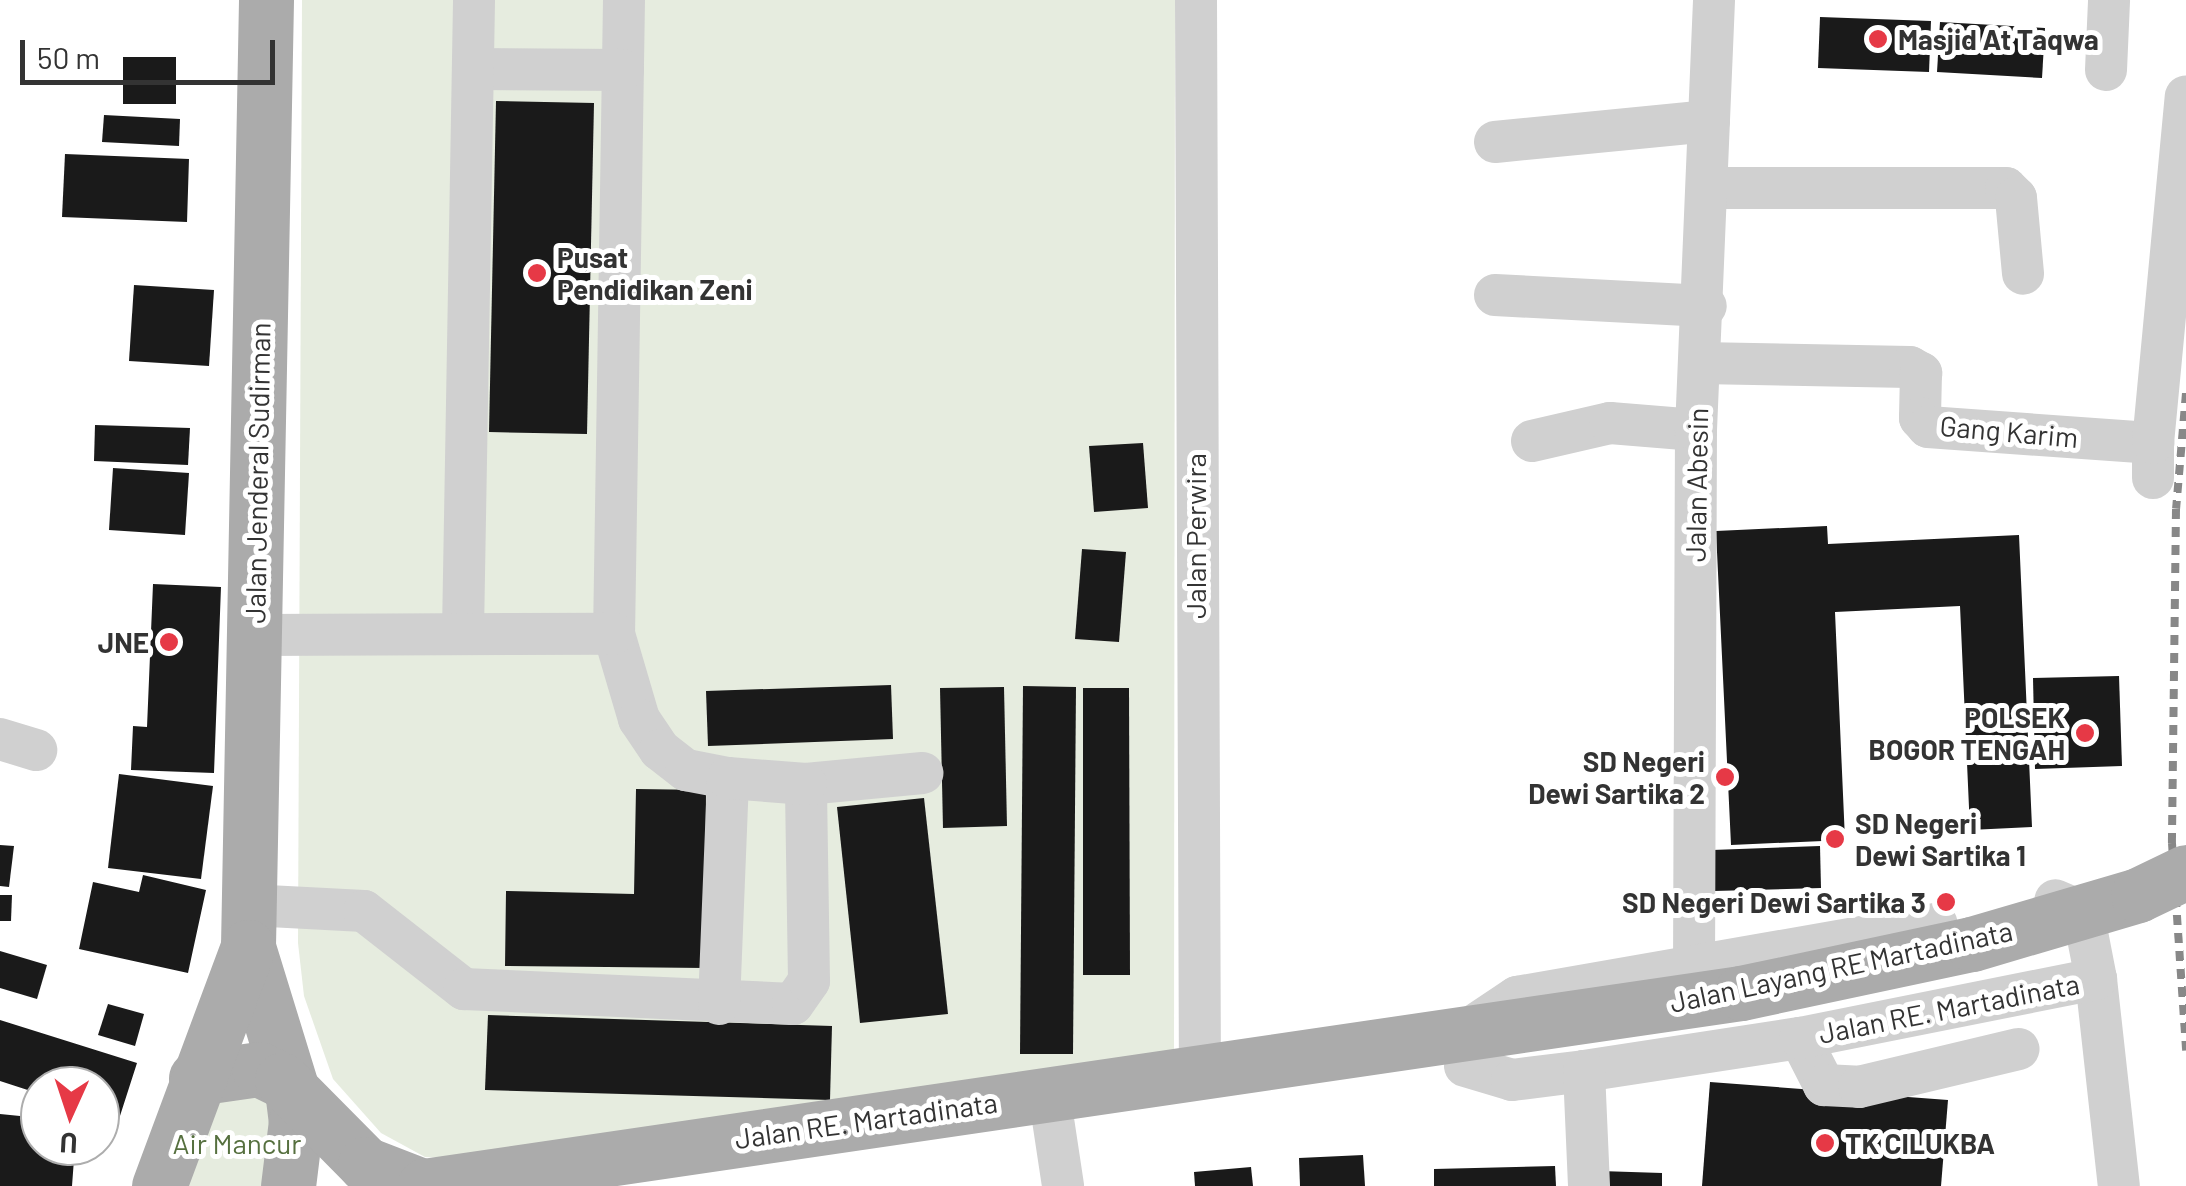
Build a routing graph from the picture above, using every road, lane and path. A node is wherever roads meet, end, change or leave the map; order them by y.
1 (266, 0) edge
2 (474, 0) edge
3 (624, 0) edge
4 (1196, 0) edge
5 (1714, 0) edge
6 (2109, 0) edge
7 (473, 69) junction
8 (623, 70) junction
9 (2106, 70) dead end
10 (2186, 96) edge
11 (1709, 121) junction
12 (1494, 142) dead end
13 (1708, 188) junction
14 (2023, 274) dead end
15 (1495, 295) dead end
16 (1706, 306) junction
17 (1700, 363) junction
18 (1696, 430) junction
19 (1532, 441) dead end
20 (463, 632) junction
21 (614, 634) junction
22 (254, 635) junction
23 (922, 773) dead end
24 (728, 778) junction
25 (806, 784) junction
26 (2186, 872) edge
27 (2186, 904) edge
28 (248, 926) junction
29 (2096, 979) junction
30 (1727, 995) junction
31 (719, 1004) junction
32 (1800, 1038) junction
33 (1467, 1048) junction
34 (2019, 1049) dead end
35 (1584, 1071) junction
36 (1312, 1072) joint
37 (196, 1078) junction
38 (1201, 1088) junction
39 (292, 1090) junction
40 (1052, 1110) junction
41 (158, 1186) edge
42 (288, 1186) edge
43 (423, 1186) edge
44 (624, 1186) edge
45 (1064, 1186) edge
46 (1589, 1186) edge
47 (2119, 1186) edge

1 - 22 main road, Jalan Jenderal Sudirman
2 - 7 street
3 - 8 street
4 - 38 street, Jalan Perwira
5 - 11 street, Jalan Abesin
6 - 9 street
7 - 8 street
7 - 20 street
8 - 21 street
10 - 17 street, Gang Karim
11 - 12 street
11 - 13 street, Jalan Abesin
13 - 14 street
13 - 16 street, Jalan Abesin
15 - 16 street
16 - 17 street, Jalan Abesin
17 - 18 street, Jalan Abesin
18 - 19 street
18 - 30 street, Jalan Abesin
20 - 21 street
20 - 22 street
21 - 24 street
22 - 28 main road, Jalan Jenderal Sudirman
23 - 25 street
24 - 25 street
24 - 31 street
25 - 31 street
26 - 30 main road, Jalan Layang RE Martadinata, bridge
27 - 30 main road, Jalan Layang RE Martadinata
28 - 31 street
28 - 37 main road
28 - 39 main road
29 - 30 street, Jalan RE. Martadinata
29 - 32 street, Jalan RE. Martadinata
29 - 47 street
30 - 33 main road, Jalan Layang RE Martadinata
30 - 33 street, Jalan RE. Martadinata
32 - 34 street
32 - 35 street, Jalan RE. Martadinata
33 - 35 street, Jalan RE. Martadinata
33 - 36 main road, Jalan Layang RE Martadinata
35 - 46 street
36 - 38 main road, Jalan RE. Martadinata
37 - 39 main road
37 - 41 main road
38 - 40 main road, Jalan RE. Martadinata
39 - 42 main road
39 - 43 main road, Jalan RE. Martadinata
40 - 43 main road, Jalan RE. Martadinata
40 - 44 main road, Jalan RE. Martadinata
40 - 45 street

